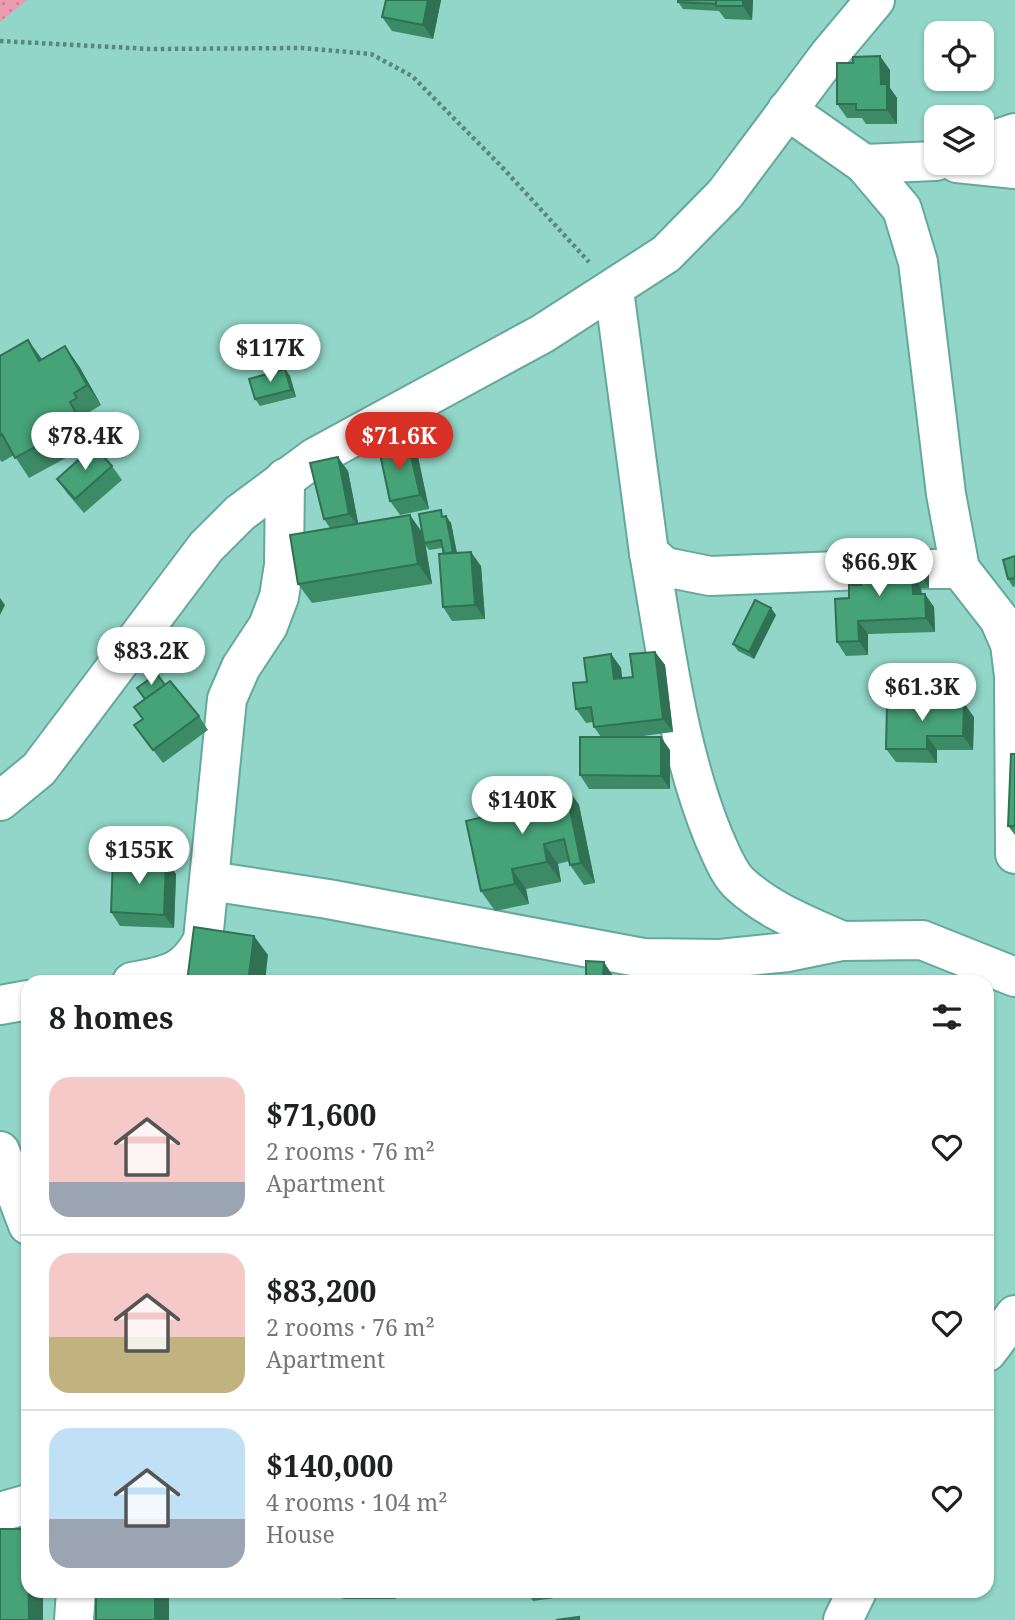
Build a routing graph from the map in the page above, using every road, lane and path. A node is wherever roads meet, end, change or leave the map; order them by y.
1 (875, 0) edge
2 (0, 41) edge
3 (787, 110) junction
4 (1015, 133) edge
5 (994, 140) edge
6 (924, 162) edge
7 (864, 164) junction
8 (994, 167) edge
9 (1015, 169) edge
10 (614, 290) junction
11 (285, 478) junction
12 (649, 553) junction
13 (960, 569) junction
14 (0, 801) edge
15 (1015, 854) edge
16 (210, 881) junction
17 (842, 941) junction
18 (166, 975) edge
19 (1015, 977) edge
20 (21, 1001) edge
21 (0, 1005) edge
22 (0, 1151) edge
23 (21, 1206) edge
24 (1015, 1315) edge
25 (994, 1343) edge
26 (21, 1506) edge
27 (0, 1512) edge
28 (76, 1598) edge
29 (854, 1598) edge
30 (74, 1620) edge
31 (843, 1620) edge

1 - 3 street
2 - 10 path
3 - 7 street
3 - 10 street
4 - 5 street
6 - 7 street
7 - 13 street
8 - 9 street
10 - 11 street
10 - 12 street
11 - 14 street
11 - 16 street
12 - 13 street
12 - 17 street
13 - 15 street
16 - 17 street
16 - 18 street
17 - 19 street
20 - 21 street
22 - 23 street
24 - 25 street
26 - 27 street
28 - 30 street
29 - 31 street

